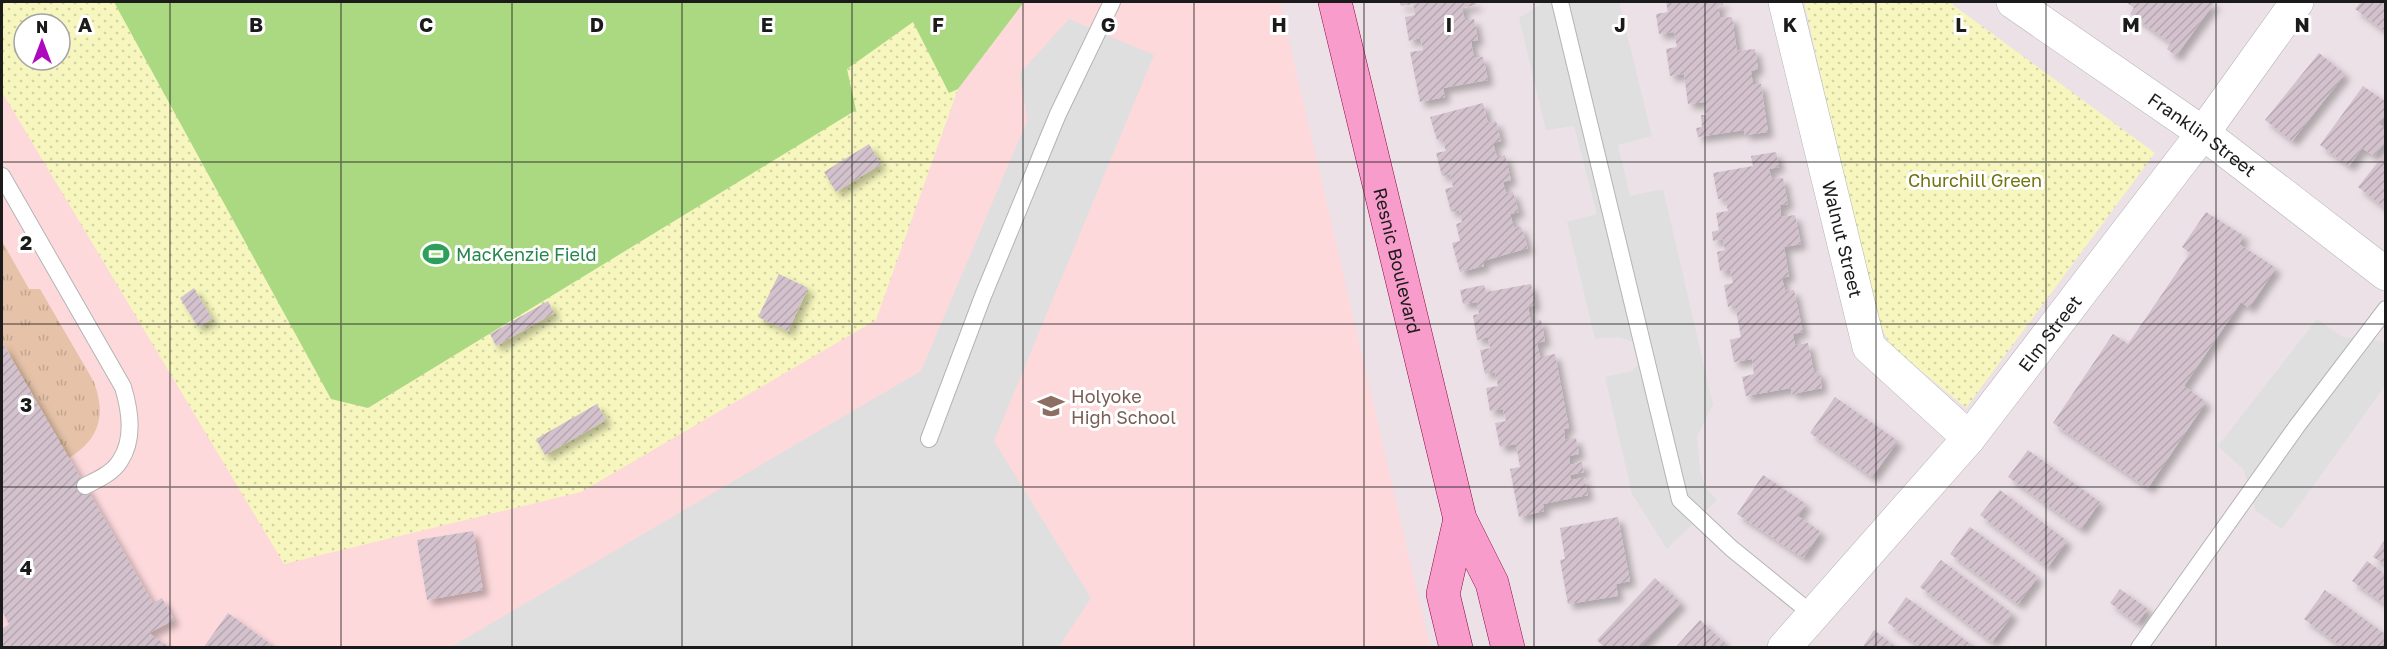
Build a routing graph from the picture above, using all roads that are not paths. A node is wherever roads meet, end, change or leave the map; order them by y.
1 (1112, 2) edge
2 (1335, 2) edge
3 (1560, 2) edge
4 (1785, 2) edge
5 (2013, 2) edge
6 (2297, 2) edge
7 (2203, 134) junction
8 (2, 176) edge
9 (2385, 274) edge
10 (2385, 309) edge
11 (1969, 438) junction
12 (929, 439) dead end
13 (86, 486) dead end
14 (1460, 519) junction
15 (1812, 614) junction
16 (1456, 648) edge
17 (1508, 648) edge
18 (1784, 648) edge
19 (2139, 648) edge

1 - 12 lane
2 - 14 main road, Resnic Boulevard
3 - 15 lane
4 - 11 street, Walnut Street
5 - 7 street, Franklin Street
6 - 7 street, Elm Street
7 - 9 street, Franklin Street
7 - 11 street, Elm Street
8 - 13 lane
10 - 19 lane
11 - 15 street, Elm Street
14 - 16 main road, Resnic Boulevard
14 - 17 main road, Resnic Boulevard
15 - 18 street, Elm Street

